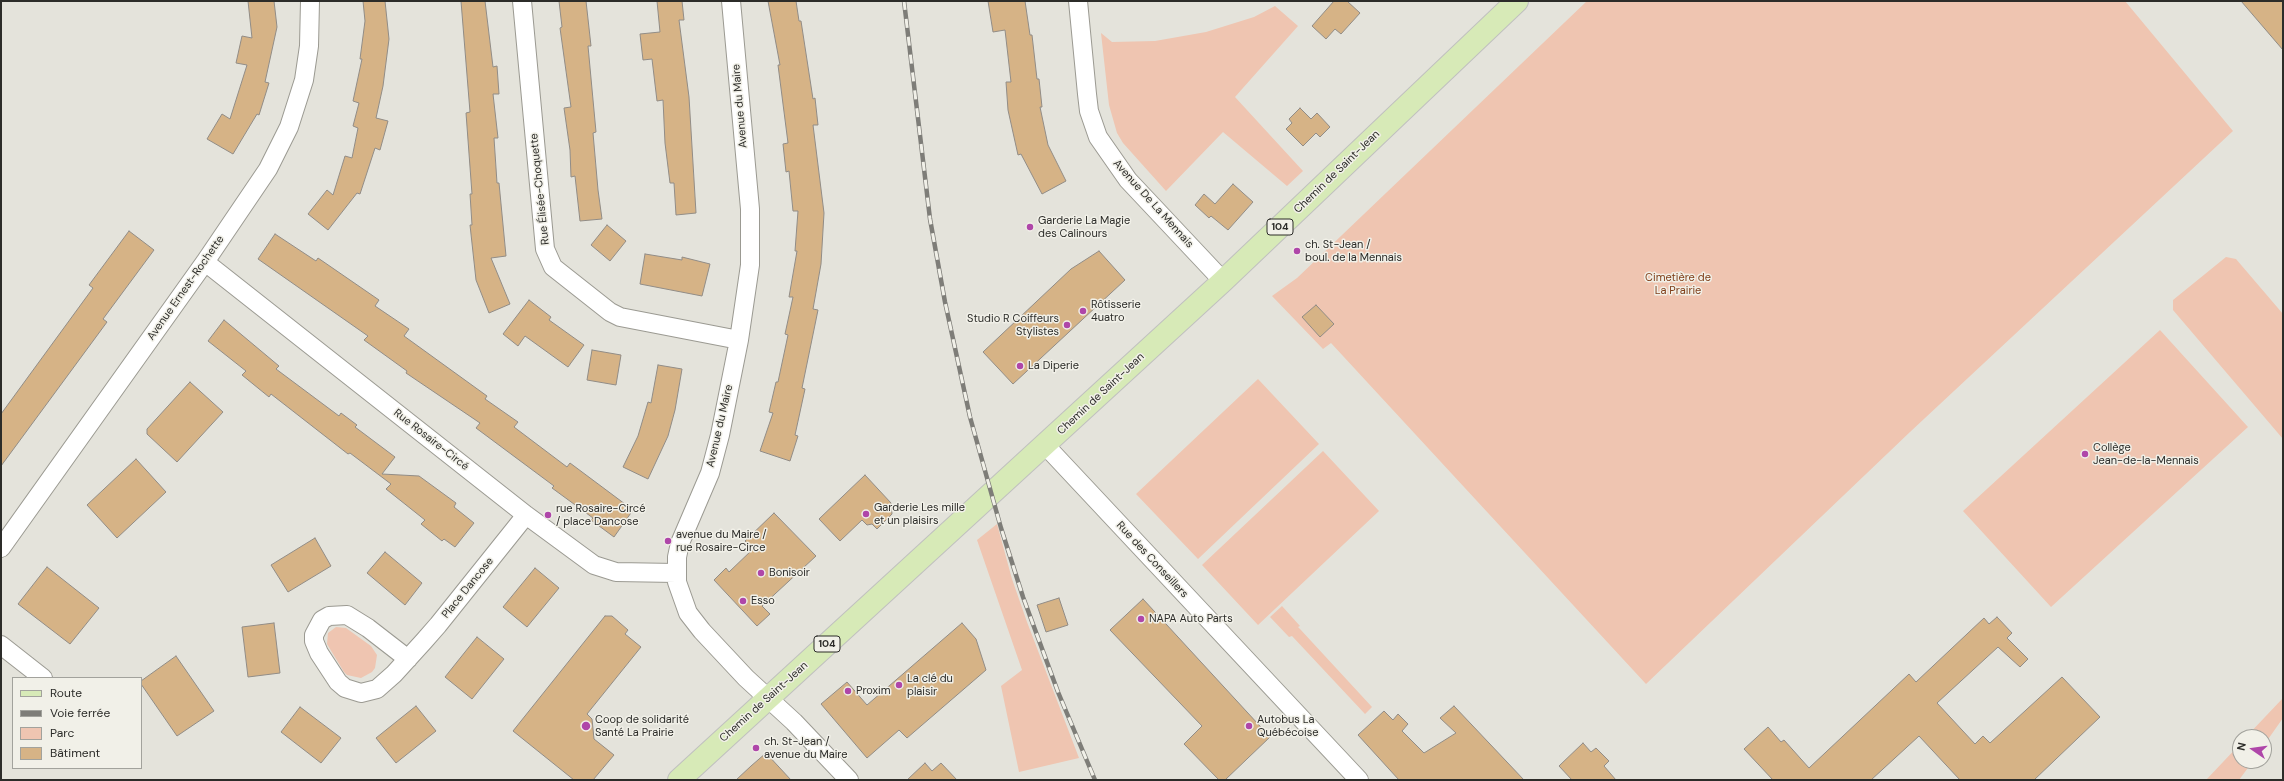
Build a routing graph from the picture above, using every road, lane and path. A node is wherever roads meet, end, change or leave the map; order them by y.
1 (310, 1) edge
2 (522, 1) edge
3 (730, 1) edge
4 (1078, 1) edge
5 (1517, 1) edge
6 (205, 262) junction
7 (1223, 281) junction
8 (739, 340) junction
9 (1045, 445) junction
10 (526, 515) junction
11 (1, 548) edge
12 (676, 573) junction
13 (1, 645) edge
14 (408, 659) junction
15 (42, 677) edge
16 (768, 699) junction
17 (679, 780) edge
18 (850, 780) edge
19 (1359, 780) edge

1 - 6 street, Avenue Ernest-Rochette
2 - 8 street, Rue Élisée-Choquette
3 - 8 street, Avenue du Maire
4 - 7 street, Avenue De La Mennais
5 - 7 main road, Chemin de Saint-Jean / 104
6 - 10 street, Rue Rosaire-Circé
6 - 11 street, Avenue Ernest-Rochette
7 - 9 main road, Chemin de Saint-Jean / 104
8 - 12 street, Avenue du Maire
9 - 16 main road, Chemin de Saint-Jean / 104
9 - 19 street, Rue des Conseillers
10 - 12 street, Rue Rosaire-Circé
10 - 14 street, Place Dancose
12 - 16 street, Avenue du Maire
13 - 15 street
14 - 14 street, Place Dancose
16 - 17 main road, Chemin de Saint-Jean / 104
16 - 18 street, Avenue du Maire

